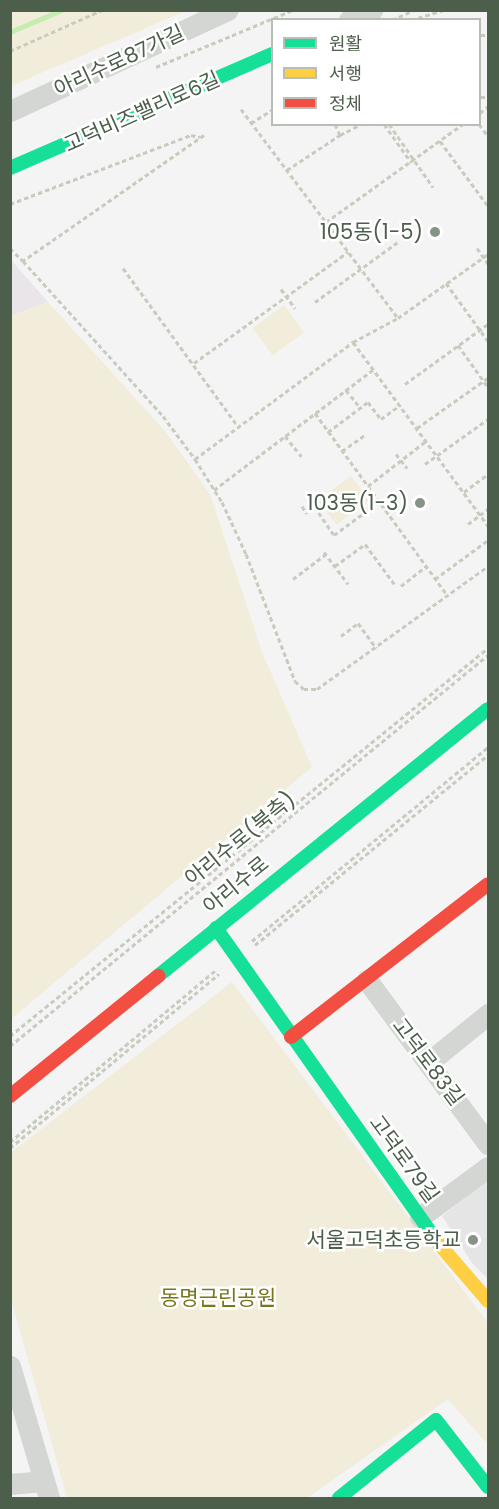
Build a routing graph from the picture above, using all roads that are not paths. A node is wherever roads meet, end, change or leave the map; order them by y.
1 (228, 10) edge
2 (372, 10) edge
3 (354, 18) edge
4 (271, 55) edge
5 (10, 111) edge
6 (10, 168) edge
7 (489, 709) edge
8 (489, 884) edge
9 (216, 928) junction
10 (367, 980) junction
11 (489, 1014) edge
12 (291, 1037) junction
13 (429, 1062) junction
14 (10, 1096) edge
15 (489, 1144) edge
16 (489, 1167) edge
17 (420, 1217) junction
18 (489, 1301) edge
19 (10, 1366) edge
20 (10, 1484) edge
21 (489, 1487) edge
22 (46, 1490) edge
23 (339, 1498) edge

1 - 5 street, 아리수로87가길
2 - 3 street
4 - 6 street, 고덕비즈밸리로6길
7 - 9 street, 아리수로
8 - 10 street
9 - 12 street, 고덕로79길
9 - 14 street, 아리수로
10 - 12 street
10 - 13 street, 고덕로83길
11 - 13 street
12 - 17 street, 고덕로79길
13 - 15 street, 고덕로83길
16 - 17 street
17 - 18 street, 고덕로79길
19 - 22 street
20 - 22 street
21 - 23 street

